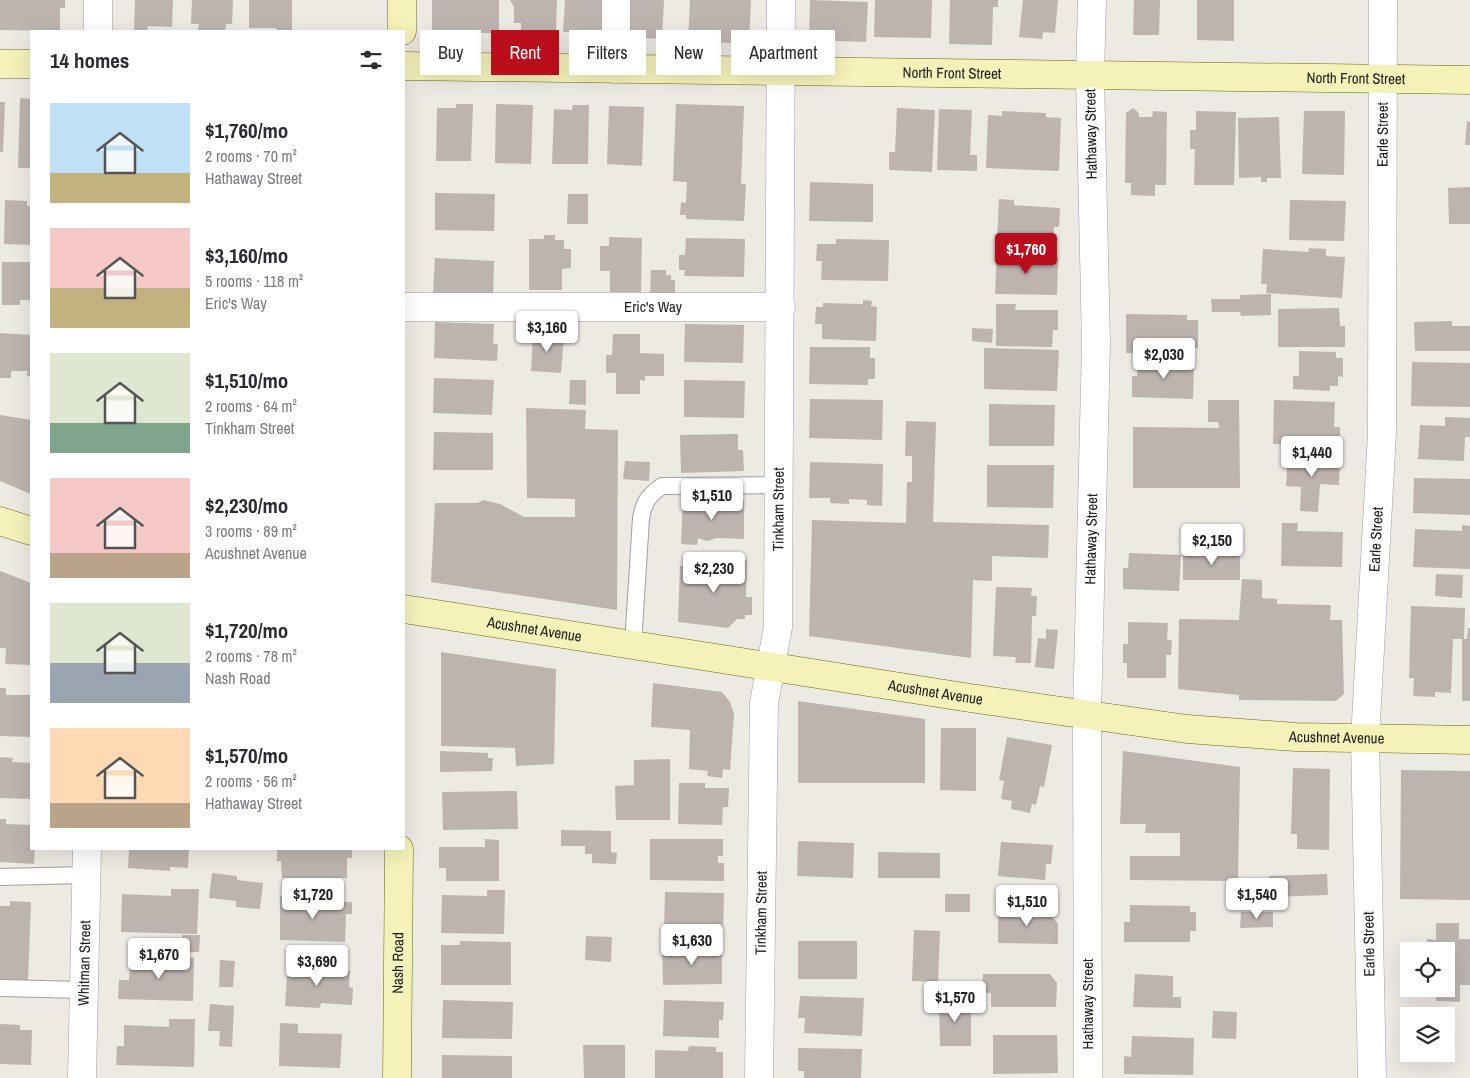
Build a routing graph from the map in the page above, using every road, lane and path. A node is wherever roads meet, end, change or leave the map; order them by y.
1 (98, 0) edge
2 (402, 0) edge
3 (616, 0) edge
4 (781, 0) edge
5 (1092, 0) edge
6 (1382, 0) edge
7 (98, 30) edge
8 (402, 30) edge
9 (616, 30) edge
10 (781, 30) edge
11 (0, 64) edge
12 (30, 64) edge
13 (405, 66) edge
14 (569, 68) edge
15 (646, 69) edge
16 (731, 70) edge
17 (835, 71) edge
18 (781, 75) edge
19 (1090, 76) junction
20 (1383, 78) junction
21 (1470, 80) edge
22 (405, 307) edge
23 (781, 307) junction
24 (780, 486) junction
25 (0, 522) edge
26 (30, 531) edge
27 (405, 610) edge
28 (633, 645) junction
29 (772, 666) junction
30 (1087, 715) junction
31 (1365, 739) junction
32 (1470, 740) edge
33 (399, 850) edge
34 (86, 862) edge
35 (0, 877) edge
36 (0, 988) edge
37 (84, 990) junction
38 (82, 1078) edge
39 (397, 1078) edge
40 (759, 1078) edge
41 (1088, 1078) edge
42 (1372, 1078) edge

1 - 7 street
2 - 8 main road
3 - 9 street
4 - 10 street, Tinkham Street
5 - 19 street, Hathaway Street
6 - 20 street, Earle Street
11 - 12 main road
13 - 14 main road, North Front Street
15 - 16 main road, North Front Street
17 - 19 main road, North Front Street
18 - 23 street, Tinkham Street
19 - 20 main road, North Front Street
19 - 30 street, Hathaway Street
20 - 21 main road, North Front Street
20 - 31 street, Earle Street
22 - 23 street, Eric's Way
23 - 24 street, Tinkham Street
24 - 28 lane
24 - 29 street, Tinkham Street
25 - 26 main road
27 - 28 main road, Acushnet Avenue
28 - 29 main road, Acushnet Avenue
29 - 30 main road, Acushnet Avenue
29 - 40 street, Tinkham Street
30 - 31 main road, Acushnet Avenue
30 - 41 street, Hathaway Street
31 - 32 main road, Acushnet Avenue
31 - 42 street, Earle Street
33 - 39 main road, Nash Road
34 - 35 lane
34 - 37 street, Whitman Street
36 - 37 lane
37 - 38 street, Whitman Street

